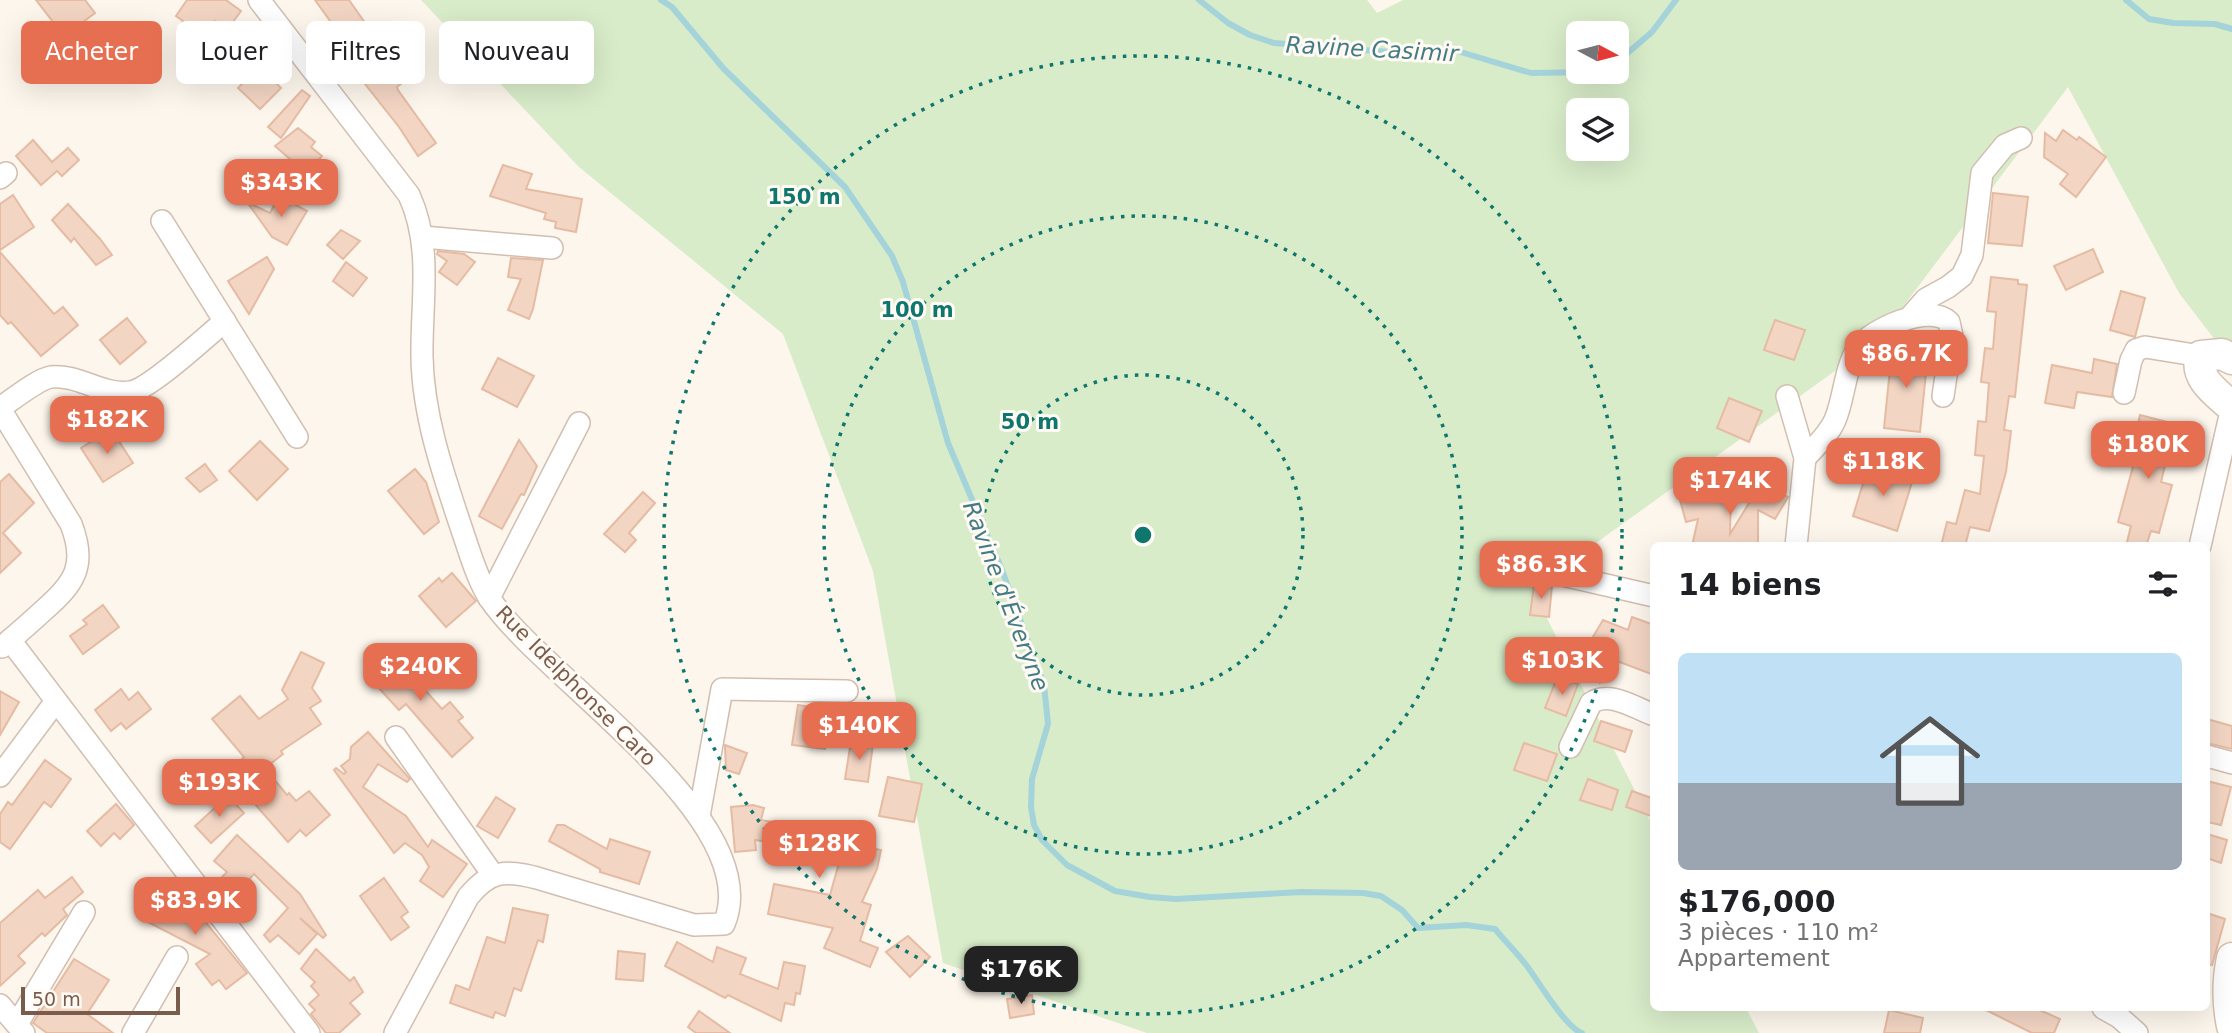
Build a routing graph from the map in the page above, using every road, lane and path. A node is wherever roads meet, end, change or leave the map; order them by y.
1 (259, 0) edge
2 (2021, 138) dead end
3 (162, 221) dead end
4 (423, 237) junction
5 (552, 248) dead end
6 (1911, 316) junction
7 (225, 321) junction
8 (2201, 356) junction
9 (2232, 359) edge
10 (2124, 393) dead end
11 (1787, 396) dead end
12 (1943, 396) dead end
13 (2232, 407) edge
14 (0, 409) edge
15 (579, 423) dead end
16 (297, 437) dead end
17 (1805, 458) junction
18 (1796, 542) edge
19 (2201, 542) edge
20 (1492, 559) dead end
21 (1650, 595) edge
22 (489, 598) junction
23 (5, 644) edge
24 (847, 691) dead end
25 (57, 701) junction
26 (1650, 713) edge
27 (396, 737) dead end
28 (1570, 747) dead end
29 (2210, 757) edge
30 (2232, 762) edge
31 (0, 776) edge
32 (699, 816) junction
33 (494, 875) junction
34 (84, 912) dead end
35 (177, 957) dead end
36 (2232, 958) edge
37 (0, 1005) edge
38 (2108, 1011) edge
39 (2232, 1026) edge
40 (21, 1028) edge
41 (134, 1033) edge
42 (309, 1033) edge
43 (395, 1033) edge
44 (2137, 1033) edge

1 - 4 street, Rue Idelphonse Caro
2 - 6 street
3 - 7 street
4 - 5 street
4 - 22 street, Rue Idelphonse Caro
6 - 12 street
6 - 17 street
7 - 14 street
7 - 16 street
8 - 9 main road
8 - 10 street
8 - 13 main road
11 - 17 street
13 - 19 street
14 - 23 street
15 - 22 street
17 - 18 street
20 - 21 street
22 - 32 street, Rue Idelphonse Caro
23 - 25 street
24 - 32 street
25 - 31 street
25 - 42 street
26 - 28 street
27 - 33 street
29 - 30 street
32 - 33 street, Rue Idelphonse Caro
33 - 43 street
34 - 40 street
35 - 41 street
36 - 39 main road
37 - 40 street
38 - 44 street

